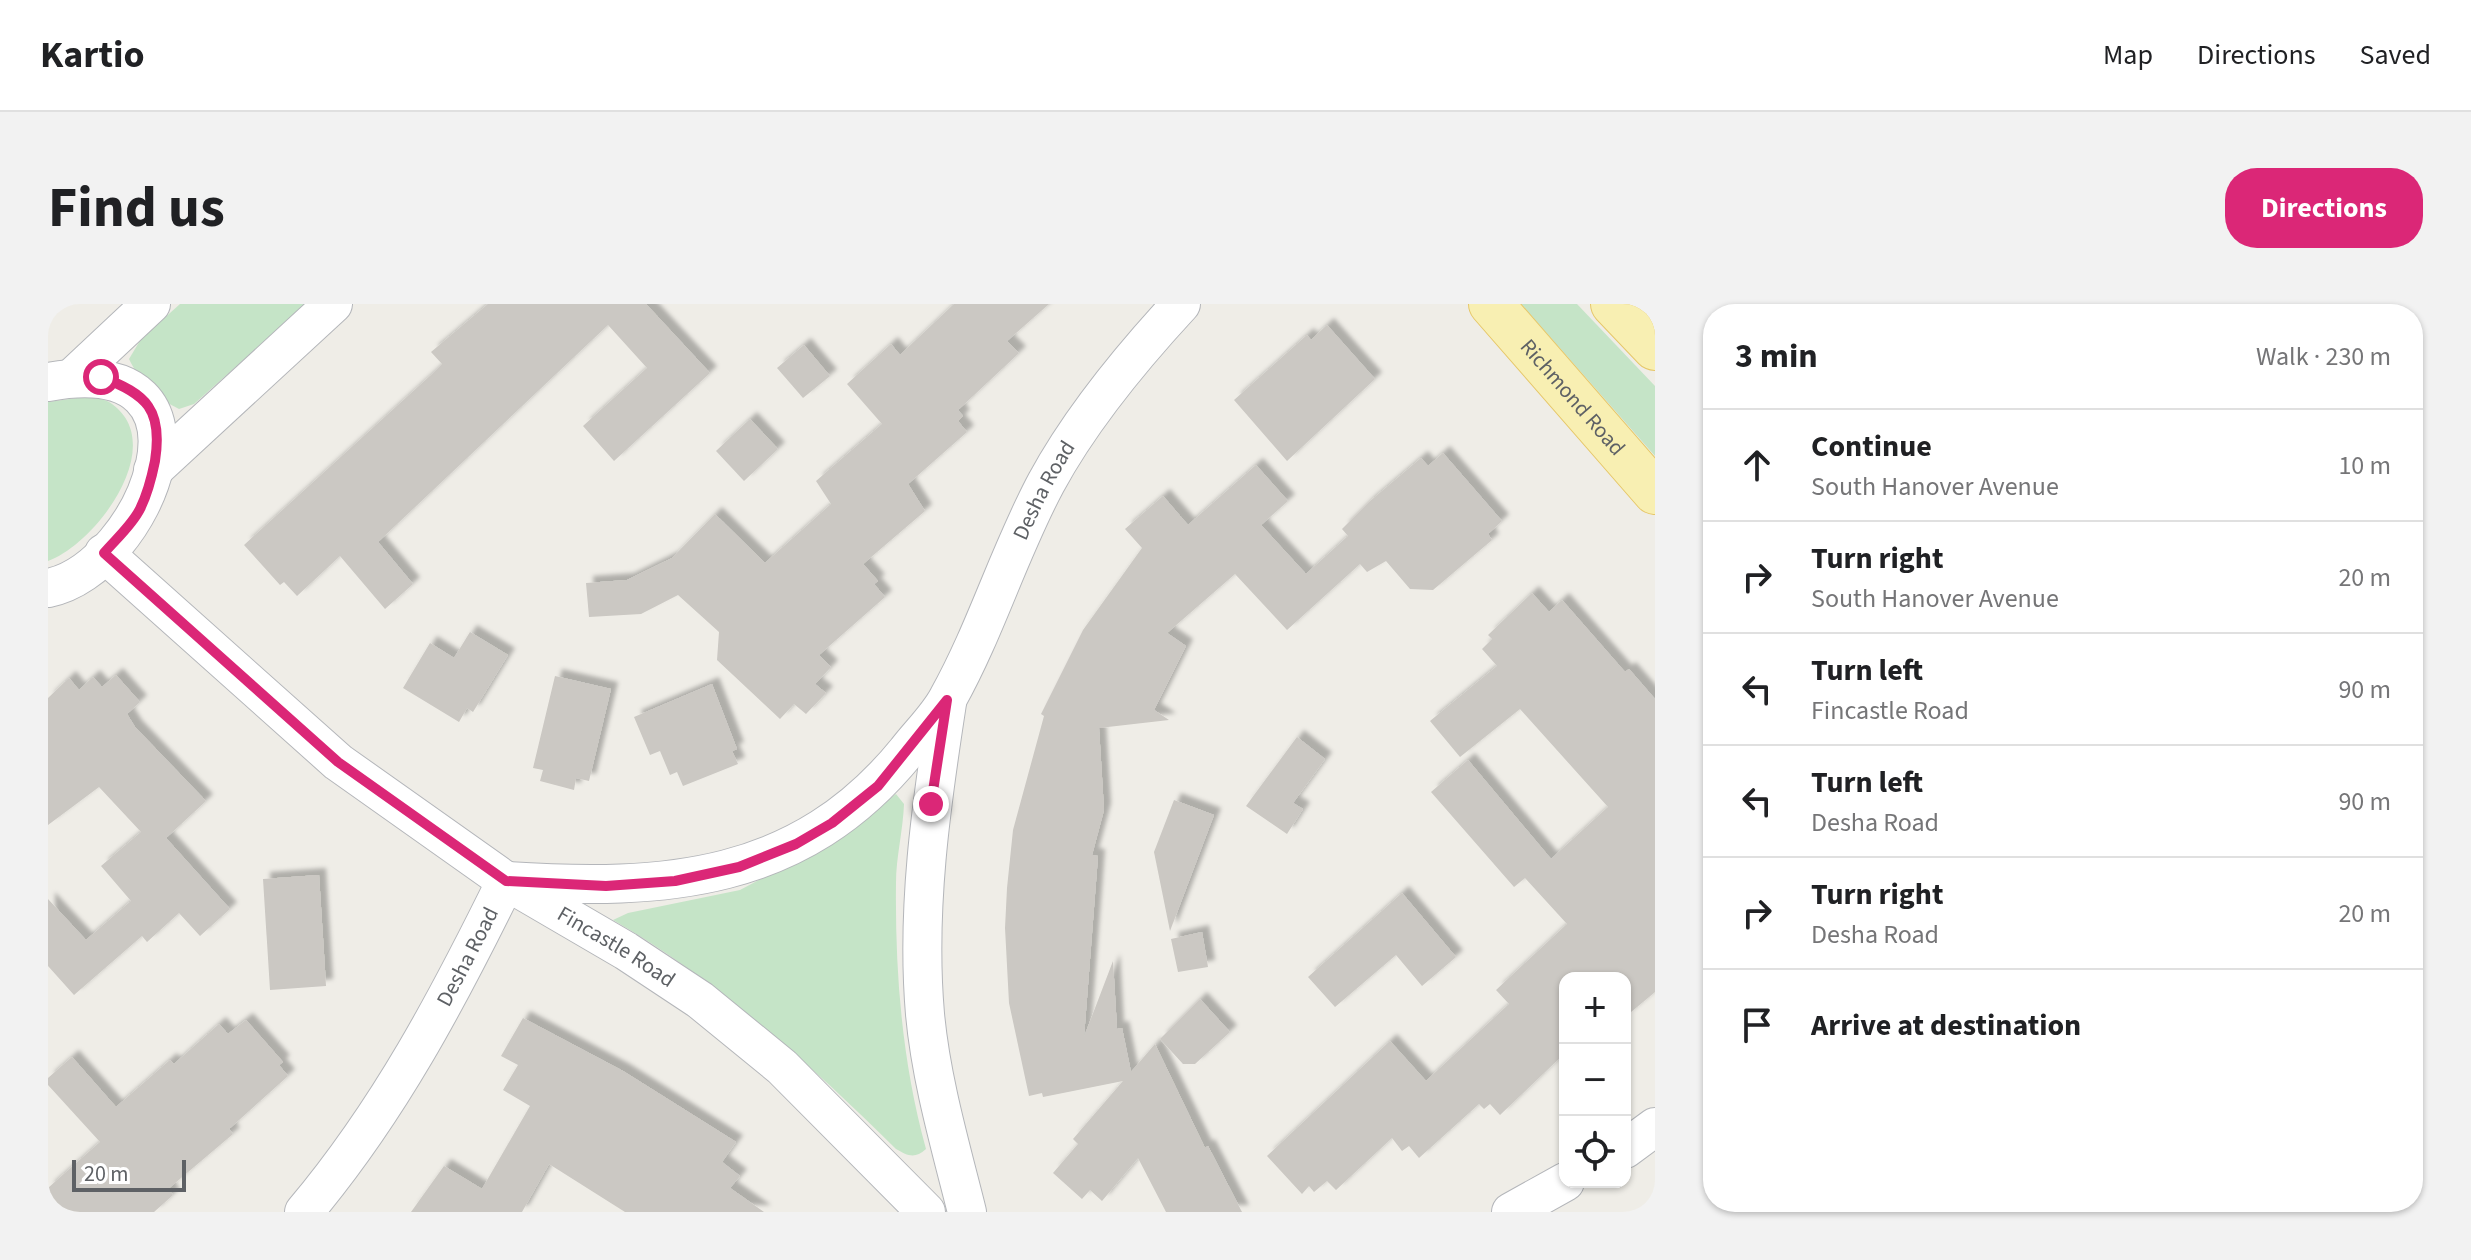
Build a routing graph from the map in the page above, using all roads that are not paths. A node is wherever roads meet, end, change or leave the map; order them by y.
1 (151, 304) edge
2 (333, 304) edge
3 (1181, 304) edge
4 (1491, 304) edge
5 (1613, 304) edge
6 (1655, 348) edge
7 (60, 380) edge
8 (153, 470) junction
9 (1655, 492) edge
10 (104, 553) junction
11 (48, 588) edge
12 (947, 700) junction
13 (506, 881) junction
14 (1655, 1127) edge
15 (1631, 1145) edge
16 (1559, 1185) edge
17 (304, 1212) edge
18 (926, 1212) edge
19 (967, 1212) edge
20 (1511, 1212) edge

1 - 7 street
2 - 8 street
3 - 12 street, Desha Road
4 - 9 main road, Richmond Road
5 - 6 main road
7 - 8 street
8 - 10 street
10 - 11 street
10 - 13 street, Fincastle Road
12 - 13 street, Desha Road
12 - 19 street, Desha Road
13 - 17 street, Desha Road
13 - 18 street, Fincastle Road
14 - 15 street
16 - 20 street

